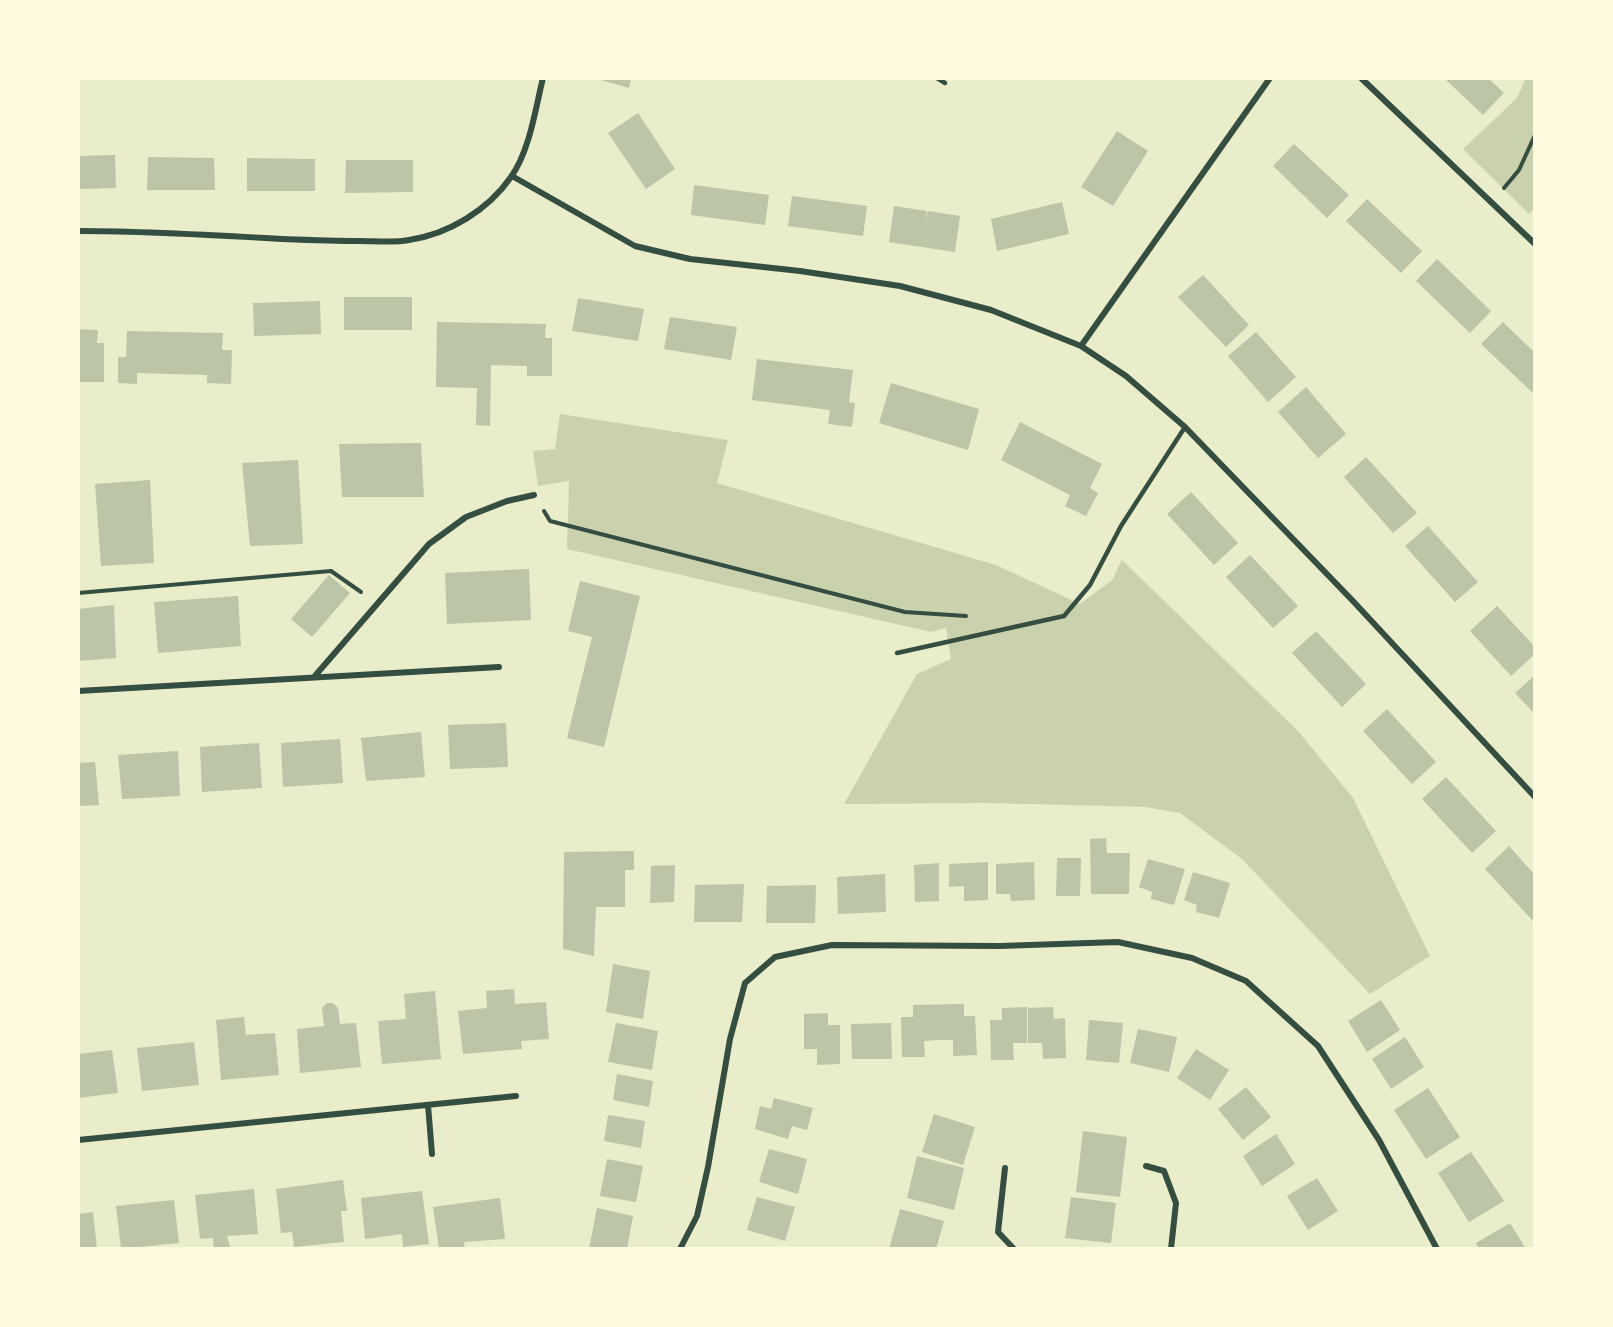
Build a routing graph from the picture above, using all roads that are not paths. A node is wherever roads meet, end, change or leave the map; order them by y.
1 (543, 78) edge
2 (937, 78) edge
3 (1270, 78) edge
4 (1361, 78) edge
5 (945, 83) dead end
6 (512, 176) junction
7 (78, 231) edge
8 (1535, 244) edge
9 (1081, 346) junction
10 (1185, 426) junction
11 (534, 495) road end
12 (897, 653) dead end
13 (499, 667) dead end
14 (314, 677) junction
15 (78, 691) edge
16 (1535, 797) edge
17 (516, 1096) dead end
18 (428, 1105) junction
19 (78, 1140) edge
20 (432, 1154) dead end
21 (1146, 1166) dead end
22 (1005, 1168) dead end
23 (680, 1249) edge
24 (1014, 1249) edge
25 (1171, 1249) edge
26 (1437, 1249) edge

1 - 6 street
2 - 5 lane
3 - 9 street
4 - 8 street
6 - 7 street
6 - 9 street
9 - 10 street
10 - 12 lane
10 - 16 street
11 - 14 street
13 - 14 street
14 - 15 street
17 - 18 street
18 - 19 street
18 - 20 street
21 - 25 street
22 - 24 street
23 - 26 street

